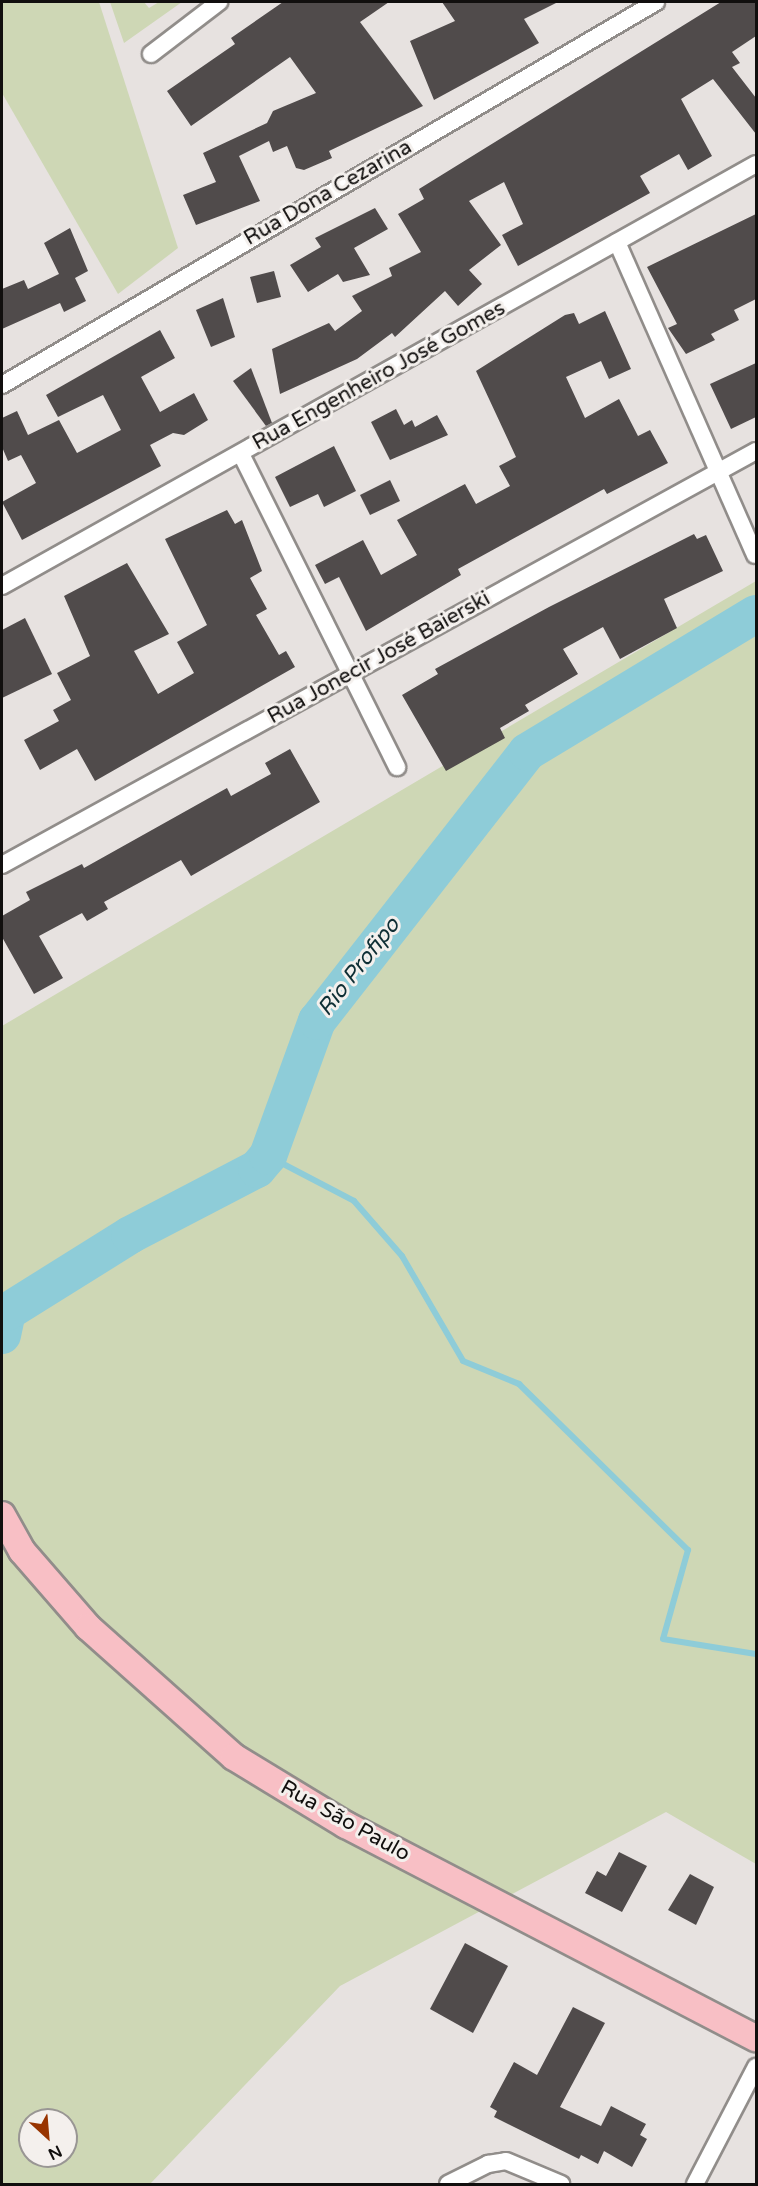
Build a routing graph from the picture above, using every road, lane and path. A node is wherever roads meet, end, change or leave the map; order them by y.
1 (219, 2) edge
2 (656, 2) edge
3 (151, 54) dead end
4 (756, 164) edge
5 (617, 242) junction
6 (2, 385) edge
7 (756, 451) edge
8 (241, 454) junction
9 (718, 472) junction
10 (755, 555) edge
11 (2, 586) edge
12 (349, 674) junction
13 (397, 768) dead end
14 (2, 865) edge
15 (2, 1515) edge
16 (756, 2038) edge
17 (756, 2067) edge
18 (448, 2184) edge
19 (561, 2184) edge
20 (695, 2184) edge

1 - 3 street
2 - 6 street, Rua Dona Cezarina
4 - 5 street, Rua Engenheiro José Gomes
5 - 8 street, Rua Engenheiro José Gomes
5 - 9 street
7 - 9 street, Rua Jonecir José Baierski
8 - 11 street, Rua Engenheiro José Gomes
8 - 12 street
9 - 10 street
9 - 12 street, Rua Jonecir José Baierski
12 - 13 street
12 - 14 street, Rua Jonecir José Baierski
15 - 16 main road, Rua São Paulo
17 - 20 street
18 - 19 street

